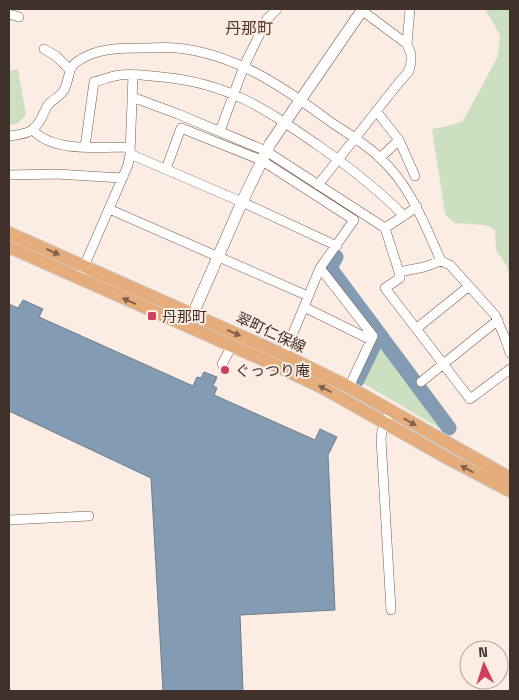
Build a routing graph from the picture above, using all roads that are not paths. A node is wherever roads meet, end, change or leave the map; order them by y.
1 (277, 9) edge
2 (361, 9) edge
3 (410, 9) edge
4 (9, 14) edge
5 (19, 17) dead end
6 (407, 44) junction
7 (44, 49) dead end
8 (244, 66) junction
9 (69, 69) junction
10 (133, 75) junction
11 (233, 94) junction
12 (132, 97) junction
13 (300, 99) junction
14 (376, 111) junction
15 (284, 122) junction
16 (33, 130) junction
17 (220, 131) junction
18 (9, 136) edge
19 (354, 138) junction
20 (399, 140) junction
21 (85, 147) junction
22 (130, 150) junction
23 (264, 155) junction
24 (380, 158) junction
25 (338, 160) junction
26 (166, 169) junction
27 (9, 175) edge
28 (415, 176) dead end
29 (122, 178) junction
30 (318, 185) junction
31 (242, 202) junction
32 (417, 207) junction
33 (109, 209) junction
34 (404, 216) junction
35 (385, 228) junction
36 (9, 233) edge
37 (337, 246) junction
38 (9, 247) edge
39 (219, 256) junction
40 (441, 261) junction
41 (320, 268) junction
42 (81, 272) junction
43 (399, 272) junction
44 (468, 287) junction
45 (308, 296) junction
46 (304, 307) junction
47 (193, 315) junction
48 (498, 320) junction
49 (188, 326) junction
50 (416, 328) junction
51 (371, 340) junction
52 (232, 346) junction
53 (510, 353) edge
54 (284, 355) junction
55 (222, 364) dead end
56 (443, 365) junction
57 (510, 369) edge
58 (421, 382) dead end
59 (349, 387) junction
60 (388, 417) junction
61 (437, 445) junction
62 (510, 478) edge
63 (510, 491) edge
64 (89, 516) dead end
65 (9, 520) edge
66 (391, 610) dead end

1 - 8 street
2 - 6 street
2 - 13 street
3 - 6 street
4 - 5 street
6 - 14 street
7 - 9 street
8 - 9 street
8 - 11 street
8 - 13 street
9 - 16 street
10 - 11 street
10 - 12 street
10 - 21 street
11 - 15 street
11 - 17 street
12 - 17 street
12 - 22 street
13 - 15 street
13 - 19 street
14 - 19 street
14 - 20 street
15 - 23 street
15 - 25 street
16 - 18 street
16 - 21 street
17 - 23 street
19 - 24 street
19 - 25 street
20 - 24 street
20 - 28 street
21 - 22 street
22 - 26 street
22 - 29 street
23 - 26 street
23 - 30 street
23 - 31 street
23 - 37 street
24 - 32 street
25 - 30 street
25 - 34 street
26 - 31 street
27 - 29 street
29 - 33 street
30 - 35 street
31 - 37 street
31 - 39 street
32 - 34 street
32 - 40 street
33 - 39 street
33 - 42 street
34 - 35 street
35 - 43 street
36 -> 42 main road, 翠町仁保線
37 - 41 street
38 - 42 main road, 翠町仁保線
39 - 45 street
39 - 47 street
40 - 43 street
40 - 44 street
41 - 45 street
41 - 51 street
42 - 47 main road, 翠町仁保線
49 -> 42 main road, 翠町仁保線
43 - 50 street
44 - 48 street
44 - 50 street
45 - 46 street
46 - 51 street
46 - 54 street
47 - 49 street
47 -> 54 main road, 翠町仁保線
48 - 53 street
48 - 56 street
49 - 52 main road, 翠町仁保線
50 - 56 street
51 - 59 street
52 - 55 street
60 -> 52 main road, 翠町仁保線
54 - 59 main road, 翠町仁保線
56 - 57 street
56 - 58 street
59 - 60 main road, 翠町仁保線
60 - 61 main road, 翠町仁保線
60 - 66 street
61 - 62 main road, 翠町仁保線
63 -> 61 main road, 翠町仁保線
64 - 65 street

